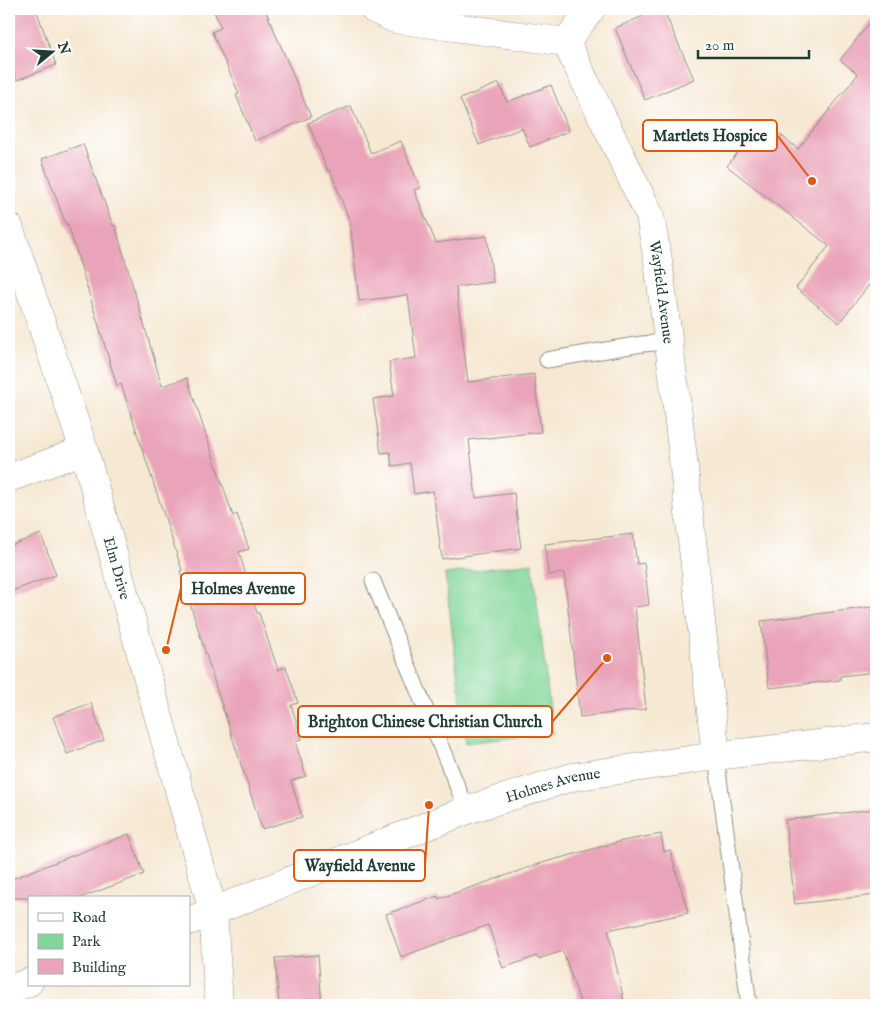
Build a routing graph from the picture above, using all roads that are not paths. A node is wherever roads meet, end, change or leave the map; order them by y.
1 (374, 9) edge
2 (591, 9) edge
3 (566, 42) junction
4 (9, 227) edge
5 (668, 342) junction
6 (546, 360) dead end
7 (84, 450) junction
8 (9, 478) edge
9 (373, 582) dead end
10 (876, 737) edge
11 (716, 756) junction
12 (467, 810) junction
13 (201, 916) edge
14 (28, 982) edge
15 (9, 990) edge
16 (219, 1005) edge
17 (749, 1005) edge

1 - 3 street
2 - 3 street
3 - 5 street, Wayfield Avenue
4 - 7 street, Elm Drive
5 - 6 lane
5 - 11 street, Wayfield Avenue
7 - 8 street
7 - 13 street, Elm Drive
9 - 12 lane
10 - 11 street, Holmes Avenue
11 - 12 street, Holmes Avenue
11 - 17 lane
12 - 13 street, Holmes Avenue
13 - 16 street, Elm Drive
14 - 15 street

